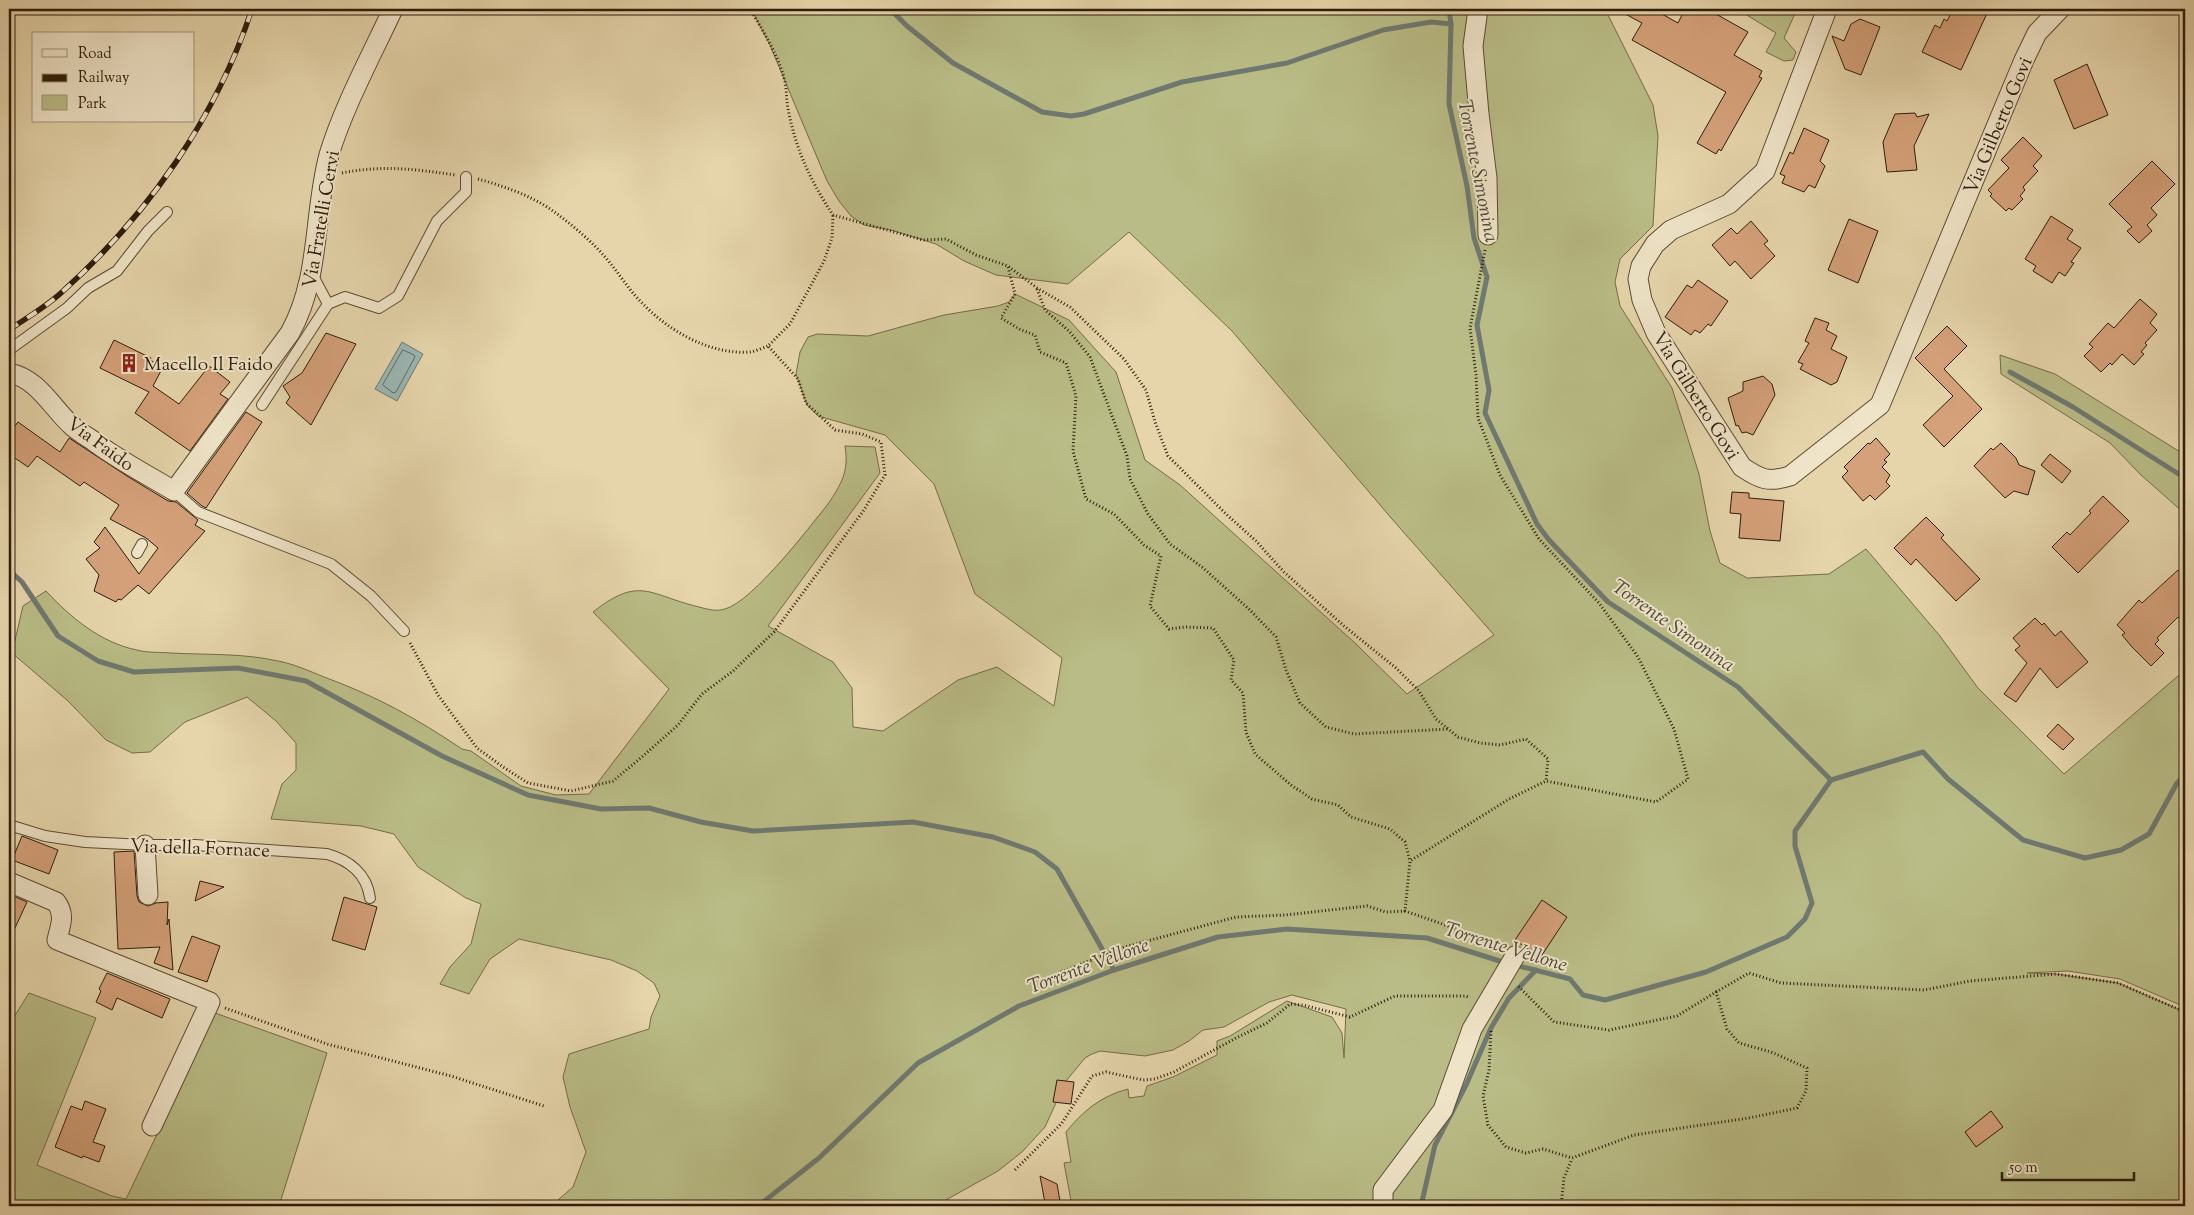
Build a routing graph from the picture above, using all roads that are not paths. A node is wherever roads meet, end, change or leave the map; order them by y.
1 (393, 9) edge
2 (1478, 9) edge
3 (1827, 9) edge
4 (2060, 9) edge
5 (466, 177) road end
6 (167, 212) dead end
7 (1488, 235) road end
8 (312, 274) junction
9 (328, 304) junction
10 (9, 350) edge
11 (9, 373) edge
12 (262, 405) dead end
13 (174, 490) junction
14 (404, 631) road end
15 (9, 825) edge
16 (145, 845) junction
17 (9, 882) edge
18 (148, 895) dead end
19 (370, 898) dead end
20 (1515, 956) dead end
21 (152, 1126) dead end
22 (1383, 1206) edge

1 - 8 street, Via Fratelli Cervi
2 - 7 street
3 - 4 street, Via Gilberto Govi
5 - 9 lane
6 - 10 lane
8 - 9 lane
8 - 13 street, Via Fratelli Cervi
9 - 12 lane
11 - 13 street, Via Faido
13 - 14 lane
15 - 16 lane, Via della Fornace
16 - 18 street
16 - 19 lane, Via della Fornace
17 - 21 street
20 - 22 street

